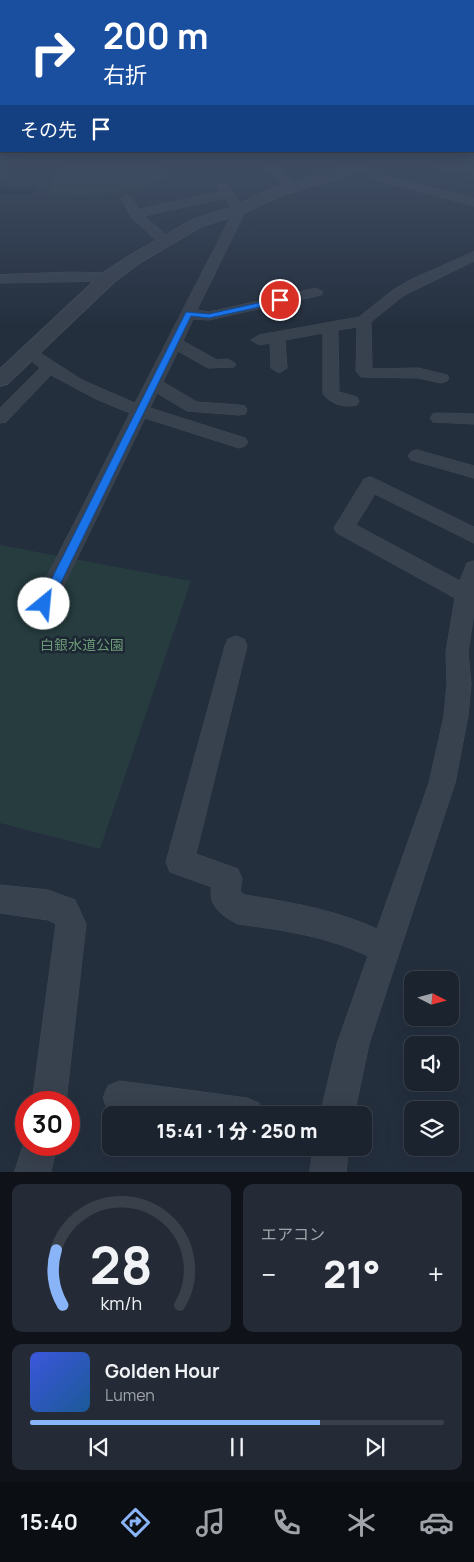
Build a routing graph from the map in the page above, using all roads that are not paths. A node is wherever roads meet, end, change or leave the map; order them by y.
1 (137, 216) edge
2 (221, 216) edge
3 (237, 216) edge
4 (165, 241) junction
5 (474, 256) edge
6 (109, 277) junction
7 (0, 280) edge
8 (316, 292) dead end
9 (189, 314) junction
10 (364, 321) junction
11 (331, 327) junction
12 (277, 337) junction
13 (259, 340) dead end
14 (174, 342) junction
15 (29, 352) junction
16 (228, 364) dead end
17 (49, 368) junction
18 (279, 368) dead end
19 (441, 378) dead end
20 (0, 380) edge
21 (154, 384) junction
22 (351, 401) dead end
23 (141, 410) junction
24 (239, 410) dead end
25 (0, 418) edge
26 (439, 418) dead end
27 (474, 419) edge
28 (239, 442) dead end
29 (417, 456) dead end
30 (474, 472) edge
31 (474, 536) edge
32 (470, 582) edge
33 (44, 604) dead end
34 (236, 646) dead end
35 (0, 898) edge
36 (385, 948) junction
37 (50, 1091) edge
38 (120, 1098) dead end
39 (180, 1106) edge
40 (340, 1106) edge
41 (37, 1156) edge
42 (331, 1156) edge
43 (33, 1172) edge
44 (328, 1172) edge

1 - 4 street
2 - 4 street
3 - 9 street
4 - 6 street
5 - 10 street
6 - 7 street
6 - 15 street
8 - 9 street
9 - 14 street
10 - 11 street
10 - 19 street
11 - 12 street
11 - 22 street
12 - 13 street
12 - 18 street
14 - 16 street
14 - 21 street
15 - 17 street
15 - 20 street
17 - 23 street
17 - 25 street
21 - 23 street
21 - 24 street
23 - 28 street
23 - 33 street
26 - 27 street
29 - 30 street
31 - 32 street
32 - 36 street
34 - 36 street
35 - 37 street
36 - 40 street
38 - 39 street
41 - 43 street
42 - 44 street

